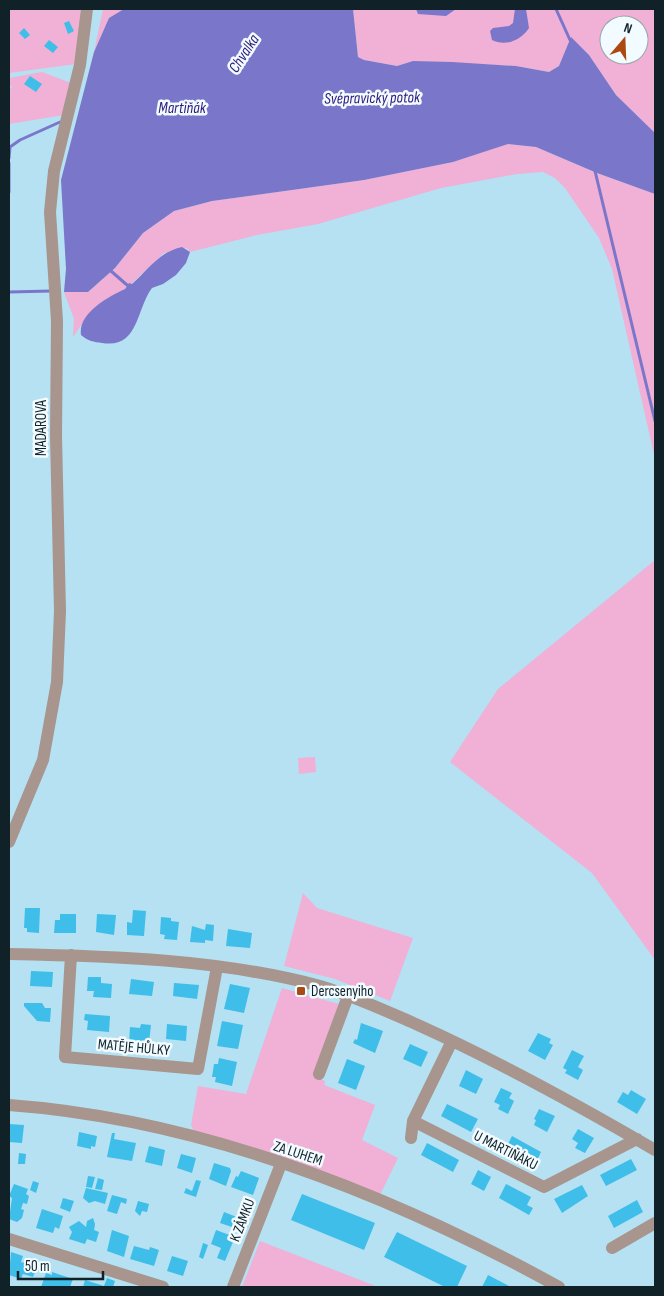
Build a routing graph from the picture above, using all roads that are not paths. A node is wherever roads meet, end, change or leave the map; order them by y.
1 (88, 9) edge
2 (9, 842) edge
3 (9, 954) edge
4 (71, 955) junction
5 (217, 966) junction
6 (348, 996) junction
7 (452, 1041) junction
8 (319, 1074) dead end
9 (9, 1105) edge
10 (413, 1121) junction
11 (411, 1138) dead end
12 (637, 1139) junction
13 (655, 1150) edge
14 (281, 1164) junction
15 (655, 1223) edge
16 (9, 1239) edge
17 (612, 1248) dead end
18 (163, 1287) edge
19 (233, 1287) edge
20 (559, 1287) edge

1 - 2 street, MADAROVA
3 - 4 street
4 - 5 street
4 - 5 street, MATĚJE HŮLKY
5 - 6 street
6 - 7 street
6 - 8 street
7 - 10 street
7 - 12 street
9 - 14 street, ZA LUHEM
10 - 11 street
10 - 12 street, U MARTIŇÁKU
12 - 13 street
14 - 19 street, K ZÁMKU
14 - 20 street, ZA LUHEM
15 - 17 street
16 - 18 street

